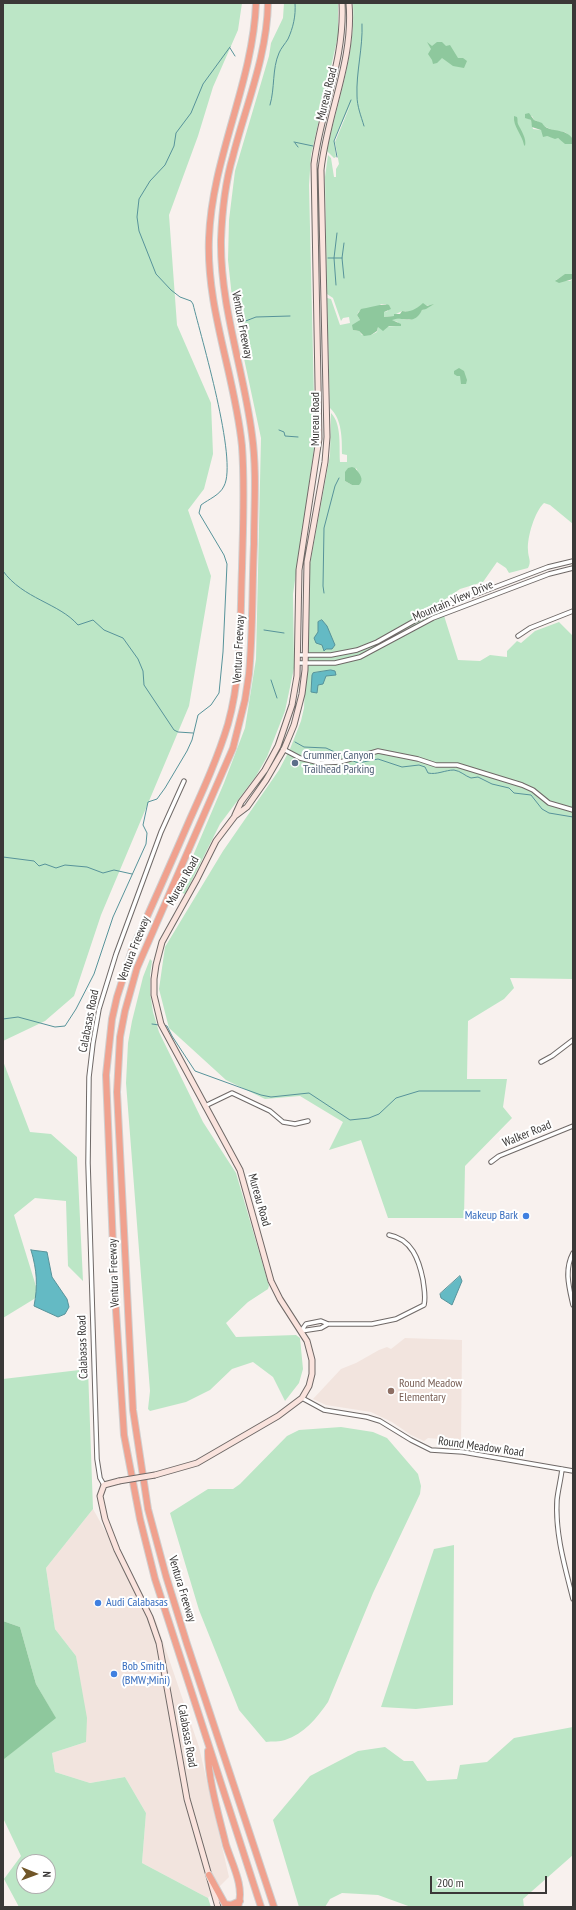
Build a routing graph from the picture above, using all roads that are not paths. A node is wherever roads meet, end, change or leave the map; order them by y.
1 (256, 3) edge
2 (268, 3) edge
3 (342, 3) edge
4 (349, 3) edge
5 (573, 562) edge
6 (573, 568) edge
7 (573, 611) edge
8 (518, 636) dead end
9 (298, 655) junction
10 (306, 655) junction
11 (298, 663) junction
12 (305, 663) junction
13 (278, 746) junction
14 (284, 749) junction
15 (184, 781) dead end
16 (573, 810) edge
17 (235, 816) junction
18 (573, 1040) edge
19 (541, 1062) dead end
20 (205, 1106) junction
21 (308, 1121) dead end
22 (573, 1126) edge
23 (491, 1162) dead end
24 (389, 1235) dead end
25 (573, 1253) edge
26 (573, 1305) edge
27 (328, 1324) junction
28 (301, 1330) junction
29 (302, 1398) junction
30 (562, 1469) junction
31 (573, 1471) edge
32 (104, 1485) junction
33 (573, 1599) edge
34 (208, 1746) junction
35 (209, 1875) junction
36 (239, 1904) edge
37 (218, 1907) edge
38 (261, 1907) edge
39 (274, 1907) edge

1 - 34 highway, Ventura Freeway
2 - 39 highway, Ventura Freeway
3 - 9 main road, Mureau Road
4 - 10 main road, Mureau Road
5 - 10 street, Mountain View Drive
6 - 12 street, Mountain View Drive
7 - 8 street
9 - 10 street, Mountain View Drive
9 - 11 main road, Mureau Road
10 - 12 main road, Mureau Road
11 - 12 street, Mountain View Drive
11 - 13 main road, Mureau Road
12 - 14 main road, Mureau Road
13 - 14 street
13 - 17 main road, Mureau Road
14 - 16 street
14 - 17 main road, Mureau Road
15 - 32 street, Calabasas Road
17 - 20 main road, Mureau Road
18 - 19 street
20 - 21 street
20 - 28 main road, Mureau Road
22 - 23 street, Walker Road
24 - 27 street
25 - 26 street
27 - 28 street
27 - 28 street
28 - 29 main road, Mureau Road
29 - 30 street, Round Meadow Road
29 - 32 main road, Mureau Road, bridge
30 - 31 street, Round Meadow Road
30 - 33 street
32 - 35 main road, Calabasas Road
34 - 36 highway
34 - 38 highway, Ventura Freeway
35 - 36 highway
35 - 37 main road, Calabasas Road

